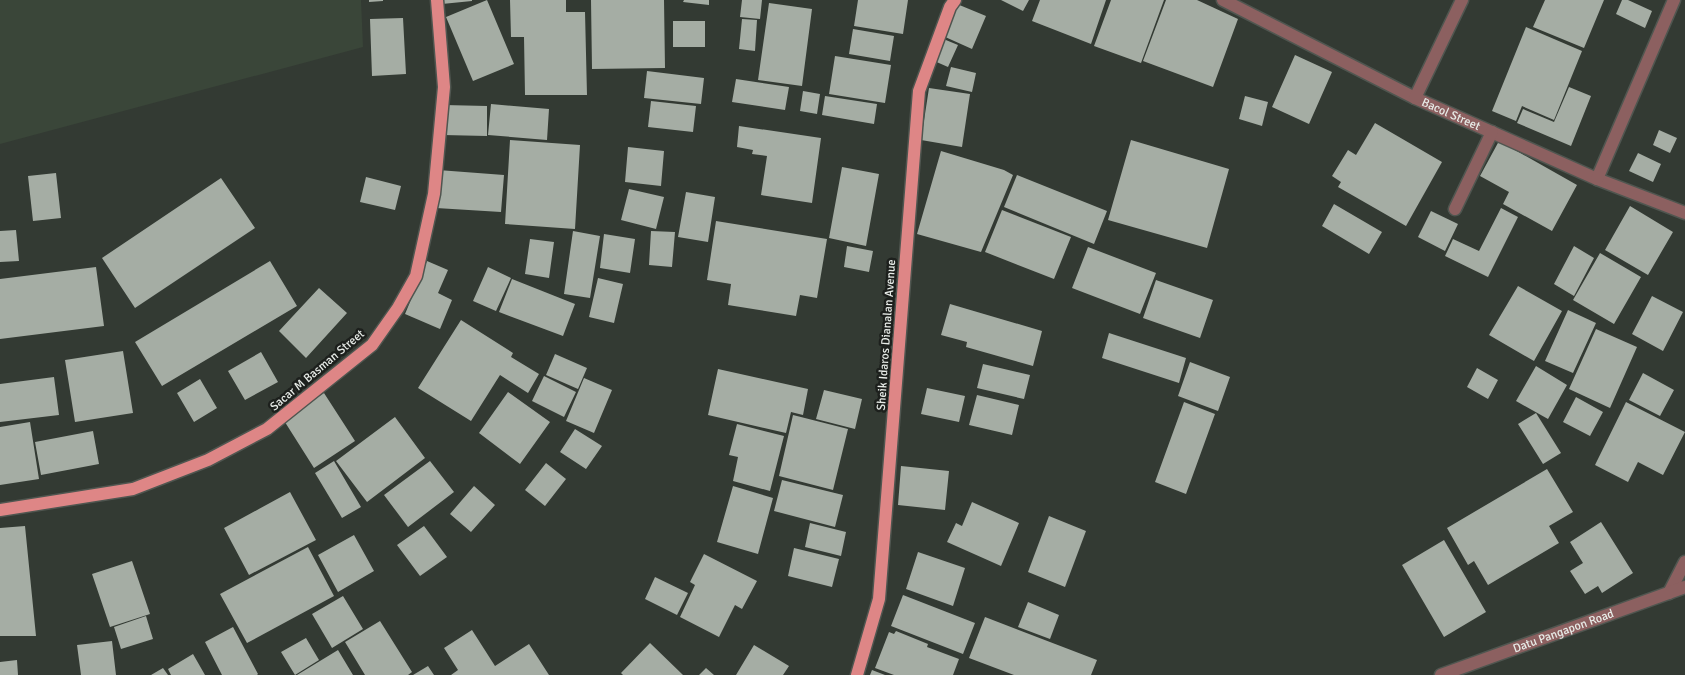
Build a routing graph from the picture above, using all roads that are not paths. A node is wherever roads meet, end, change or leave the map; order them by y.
1 (437, 0) edge
2 (955, 0) edge
3 (1223, 0) edge
4 (1462, 0) edge
5 (1674, 0) edge
6 (1415, 98) junction
7 (1492, 132) junction
8 (1597, 179) junction
9 (1455, 209) dead end
10 (1685, 213) edge
11 (0, 510) edge
12 (1685, 562) edge
13 (1685, 587) edge
14 (1669, 593) junction
15 (857, 675) edge
16 (1442, 675) edge

1 - 11 main road, Sacar M Basman Street
2 - 15 main road, Sheik Idaros Dianalan Avenue
3 - 6 street, Bacol Street
4 - 6 street
5 - 8 street
6 - 7 street, Bacol Street
7 - 8 street, Bacol Street
7 - 9 street
8 - 10 street, Bacol Street
12 - 14 street
13 - 14 street, Datu Pangapon Road
14 - 16 street, Datu Pangapon Road

